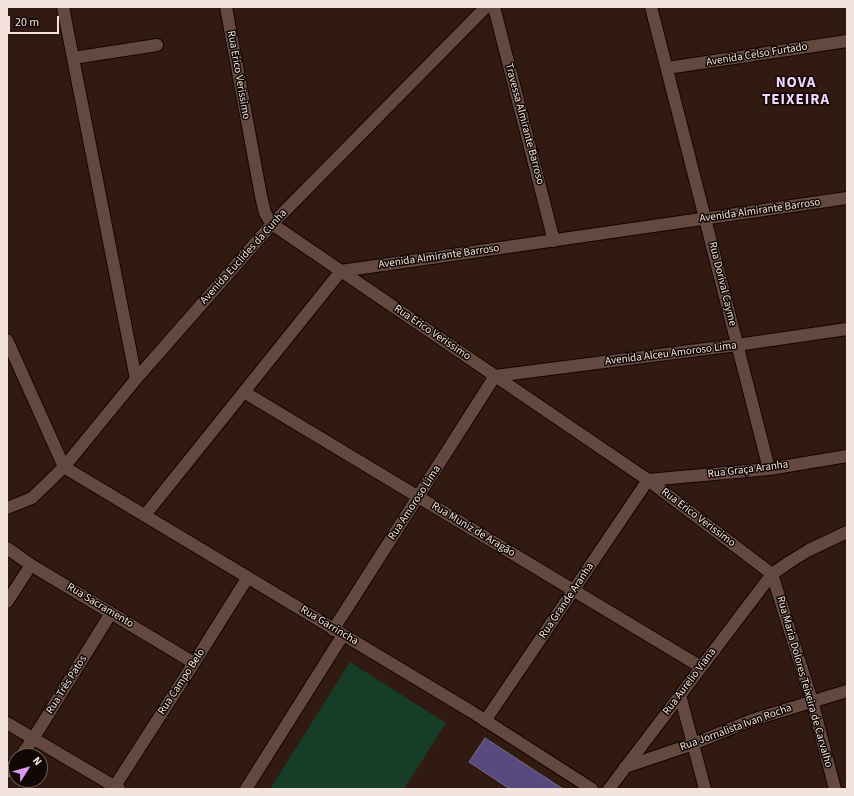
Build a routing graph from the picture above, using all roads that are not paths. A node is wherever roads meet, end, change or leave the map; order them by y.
1 (63, 7) edge
2 (226, 7) edge
3 (486, 7) edge
4 (494, 7) edge
5 (651, 7) edge
6 (847, 41) edge
7 (157, 45) dead end
8 (73, 58) junction
9 (667, 68) junction
10 (847, 198) edge
11 (705, 219) junction
12 (272, 224) junction
13 (554, 241) junction
14 (341, 271) junction
15 (847, 328) edge
16 (7, 340) edge
17 (737, 345) junction
18 (495, 376) junction
19 (136, 379) junction
20 (244, 392) junction
21 (847, 456) edge
22 (64, 467) junction
23 (769, 469) junction
24 (648, 480) junction
25 (418, 497) junction
26 (7, 508) edge
27 (146, 515) junction
28 (847, 532) edge
29 (7, 548) edge
30 (31, 565) junction
31 (772, 574) junction
32 (248, 577) junction
33 (574, 590) junction
34 (7, 602) edge
35 (111, 613) junction
36 (338, 632) junction
37 (194, 664) junction
38 (701, 667) junction
39 (847, 691) edge
40 (680, 695) junction
41 (812, 701) junction
42 (485, 721) junction
43 (7, 723) edge
44 (33, 739) junction
45 (693, 744) junction
46 (27, 748) edge
47 (625, 767) junction
48 (117, 788) edge
49 (246, 789) edge
50 (592, 789) edge
51 (609, 789) edge
52 (705, 789) edge
53 (835, 789) edge

1 - 8 street
2 - 12 street, Rua Erico Verissimo
3 - 12 street, Avenida Euclides da Cunha
4 - 13 street, Travessa Almirante Barroso
5 - 9 street, Rua Dorival Cayme
6 - 9 street, Avenida Celso Furtado
7 - 8 street
8 - 19 street
9 - 11 street, Rua Dorival Cayme
10 - 11 street, Avenida Almirante Barroso
11 - 13 street, Avenida Almirante Barroso
11 - 17 street, Rua Dorival Cayme
12 - 14 street, Rua Erico Verissimo
12 - 19 street, Avenida Euclides da Cunha
13 - 14 street, Avenida Almirante Barroso
14 - 18 street, Rua Erico Verissimo
14 - 20 street
15 - 17 street, Avenida Alceu Amoroso Lima
16 - 22 street
17 - 18 street, Avenida Alceu Amoroso Lima
17 - 23 street, Rua Dorival Cayme
18 - 24 street, Rua Erico Verissimo
18 - 25 street, Rua Amoroso Lima
19 - 22 street, Avenida Euclides da Cunha
20 - 25 street, Rua Muniz de Aragão
20 - 27 street
21 - 23 street, Rua Graça Aranha
22 - 26 street, Avenida Euclides da Cunha
22 - 27 street, Rua Garrincha
23 - 24 street, Rua Graça Aranha
24 - 31 street, Rua Erico Verissimo
24 - 33 street, Rua Grande Aranha
25 - 33 street, Rua Muniz de Aragão
25 - 36 street, Rua Amoroso Lima
27 - 32 street, Rua Garrincha
28 - 31 street, Rua Aurelio Viana
29 - 30 street, Rua Sacramento
30 - 34 street
30 - 35 street, Rua Sacramento
31 - 38 street, Rua Aurelio Viana
31 - 41 street, Rua Maria Dolores Teixeira de Carvalho
32 - 36 street, Rua Garrincha
32 - 37 street, Rua Campo Belo
33 - 38 street, Rua Muniz de Aragão
33 - 42 street, Rua Grande Aranha
35 - 37 street, Rua Sacramento
35 - 44 street, Rua Três Patos
36 - 42 street, Rua Garrincha
36 - 49 street, Rua Amoroso Lima
37 - 48 street, Rua Campo Belo
38 - 40 street, Rua Aurelio Viana
39 - 41 street, Rua Jornalista Ivan Rocha
40 - 45 street
40 - 47 street, Rua Aurelio Viana
41 - 45 street, Rua Jornalista Ivan Rocha
41 - 53 street, Rua Maria Dolores Teixeira de Carvalho
42 - 50 street, Rua Garrincha
43 - 44 street
44 - 46 street, Rua Três Patos
44 - 48 street
45 - 47 street, Rua Jornalista Ivan Rocha
45 - 52 street
47 - 51 street, Rua Aurelio Viana

